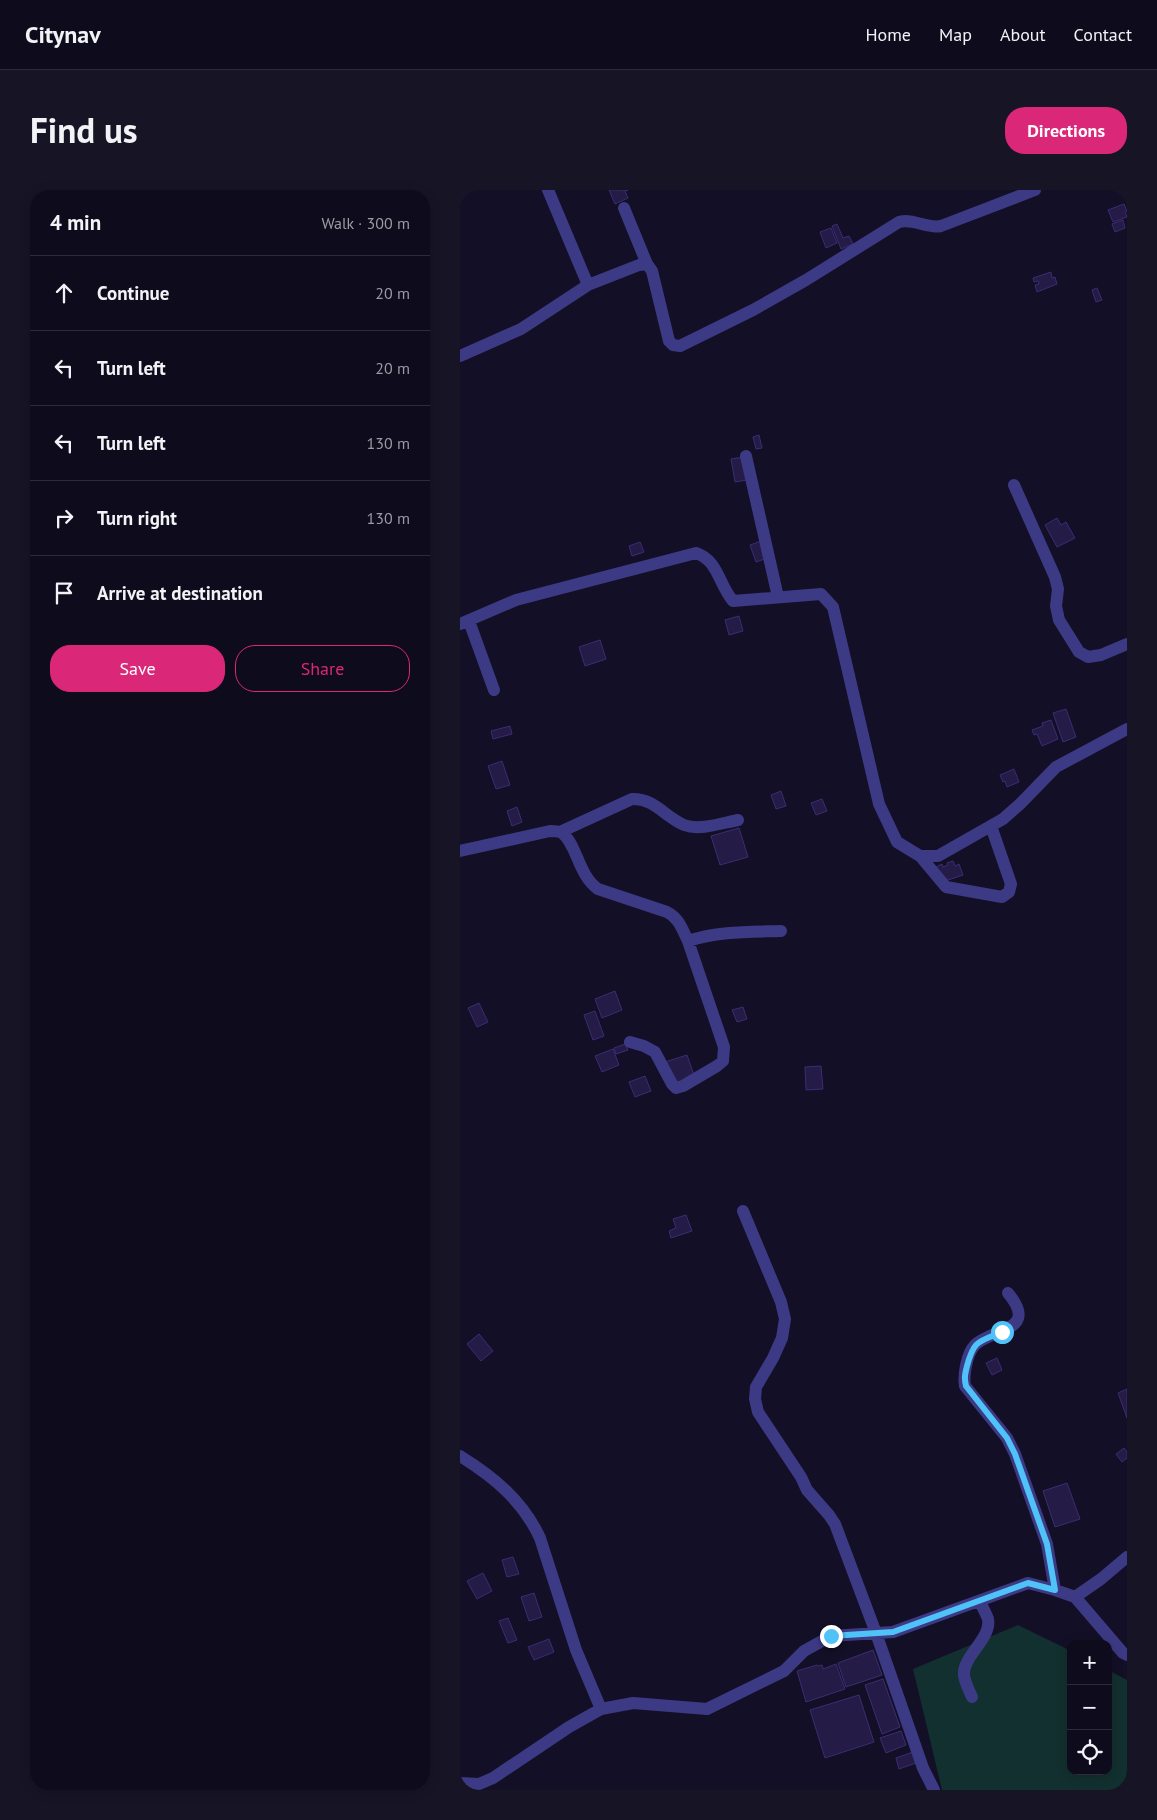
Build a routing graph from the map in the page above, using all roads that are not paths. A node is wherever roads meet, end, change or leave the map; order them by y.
1 (548, 190) edge
2 (1035, 190) edge
3 (624, 208) dead end
4 (647, 264) junction
5 (588, 284) junction
6 (460, 356) edge
7 (746, 456) dead end
8 (1014, 486) dead end
9 (778, 597) junction
10 (464, 622) edge
11 (1127, 644) edge
12 (494, 690) dead end
13 (1127, 729) edge
14 (738, 820) dead end
15 (991, 826) junction
16 (560, 832) junction
17 (460, 851) edge
18 (920, 856) junction
19 (781, 931) dead end
20 (688, 941) junction
21 (630, 1042) dead end
22 (743, 1211) dead end
23 (1008, 1293) dead end
24 (460, 1456) edge
25 (1127, 1557) edge
26 (1055, 1590) junction
27 (1075, 1597) junction
28 (980, 1601) junction
29 (876, 1633) junction
30 (1127, 1655) edge
31 (972, 1697) dead end
32 (601, 1709) junction
33 (460, 1783) edge
34 (934, 1790) edge

1 - 5 street
2 - 4 street
3 - 4 street
4 - 5 street
5 - 6 street
7 - 9 street
8 - 11 street
9 - 10 street
9 - 18 street
10 - 12 street
13 - 15 street
14 - 16 street
15 - 18 street
15 - 18 street
16 - 17 street
16 - 20 street
19 - 20 street
20 - 21 street
22 - 29 street
23 - 26 street
24 - 32 street
25 - 27 street
26 - 27 street
26 - 28 street
27 - 30 street
28 - 29 street
28 - 31 street
29 - 32 street
29 - 34 street
32 - 33 street

